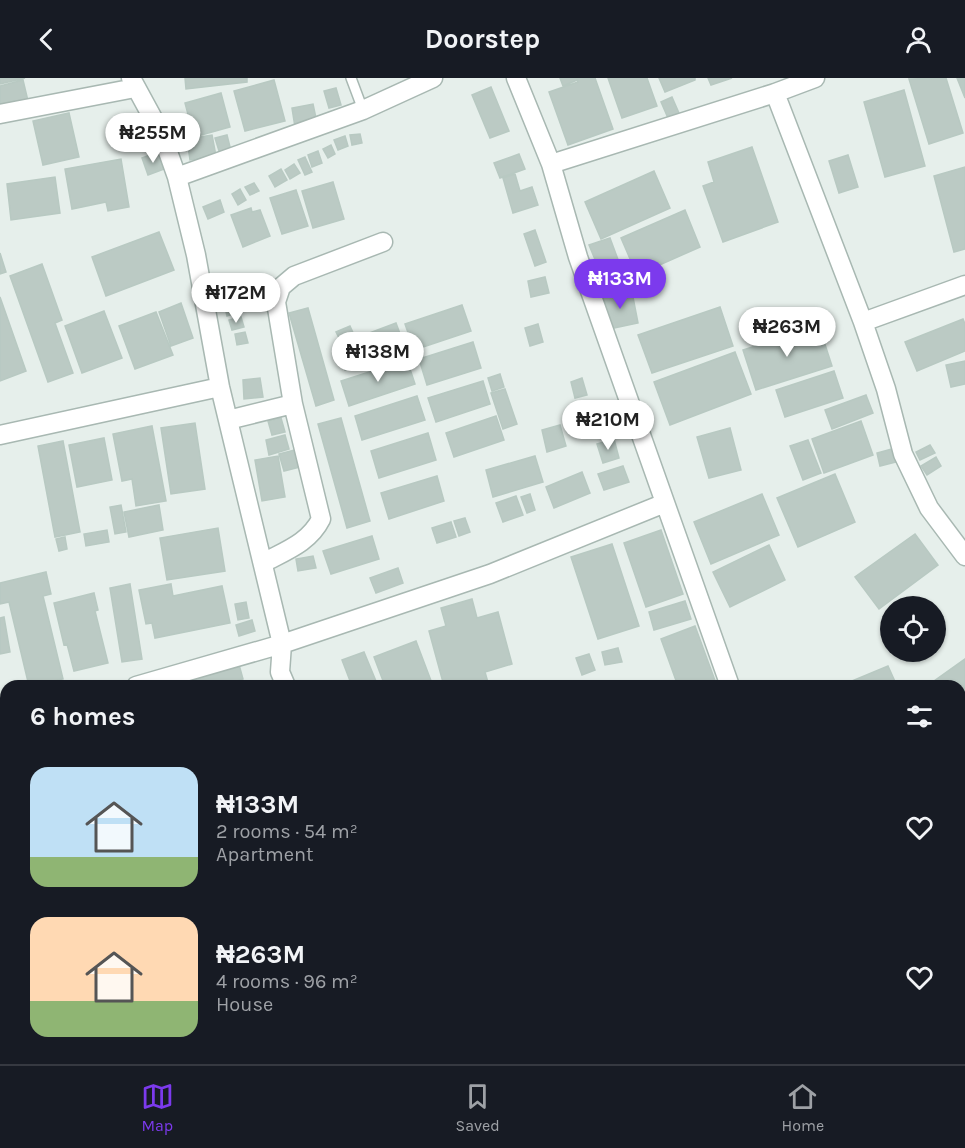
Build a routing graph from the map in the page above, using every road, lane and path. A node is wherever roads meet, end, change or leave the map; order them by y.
1 (351, 78) edge
2 (433, 78) edge
3 (516, 78) edge
4 (815, 78) edge
5 (133, 83) edge
6 (775, 93) junction
7 (363, 110) junction
8 (0, 114) edge
9 (550, 164) junction
10 (177, 177) junction
11 (383, 242) dead end
12 (965, 285) edge
13 (863, 322) junction
14 (220, 387) junction
15 (293, 404) junction
16 (228, 420) junction
17 (0, 435) edge
18 (664, 503) junction
19 (965, 556) edge
20 (263, 563) junction
21 (282, 644) junction
22 (157, 680) edge
23 (283, 680) edge
24 (728, 680) edge

1 - 7 lane
2 - 7 street
3 - 9 street
4 - 6 street
5 - 8 street
5 - 10 street
6 - 9 street
6 - 13 street
7 - 10 street
9 - 18 street
10 - 14 street
11 - 15 street
12 - 13 street
13 - 19 street
14 - 16 street
14 - 17 street
15 - 16 street
15 - 20 street
16 - 20 street
18 - 21 street
18 - 24 street
20 - 21 street
21 - 22 street
21 - 23 street

